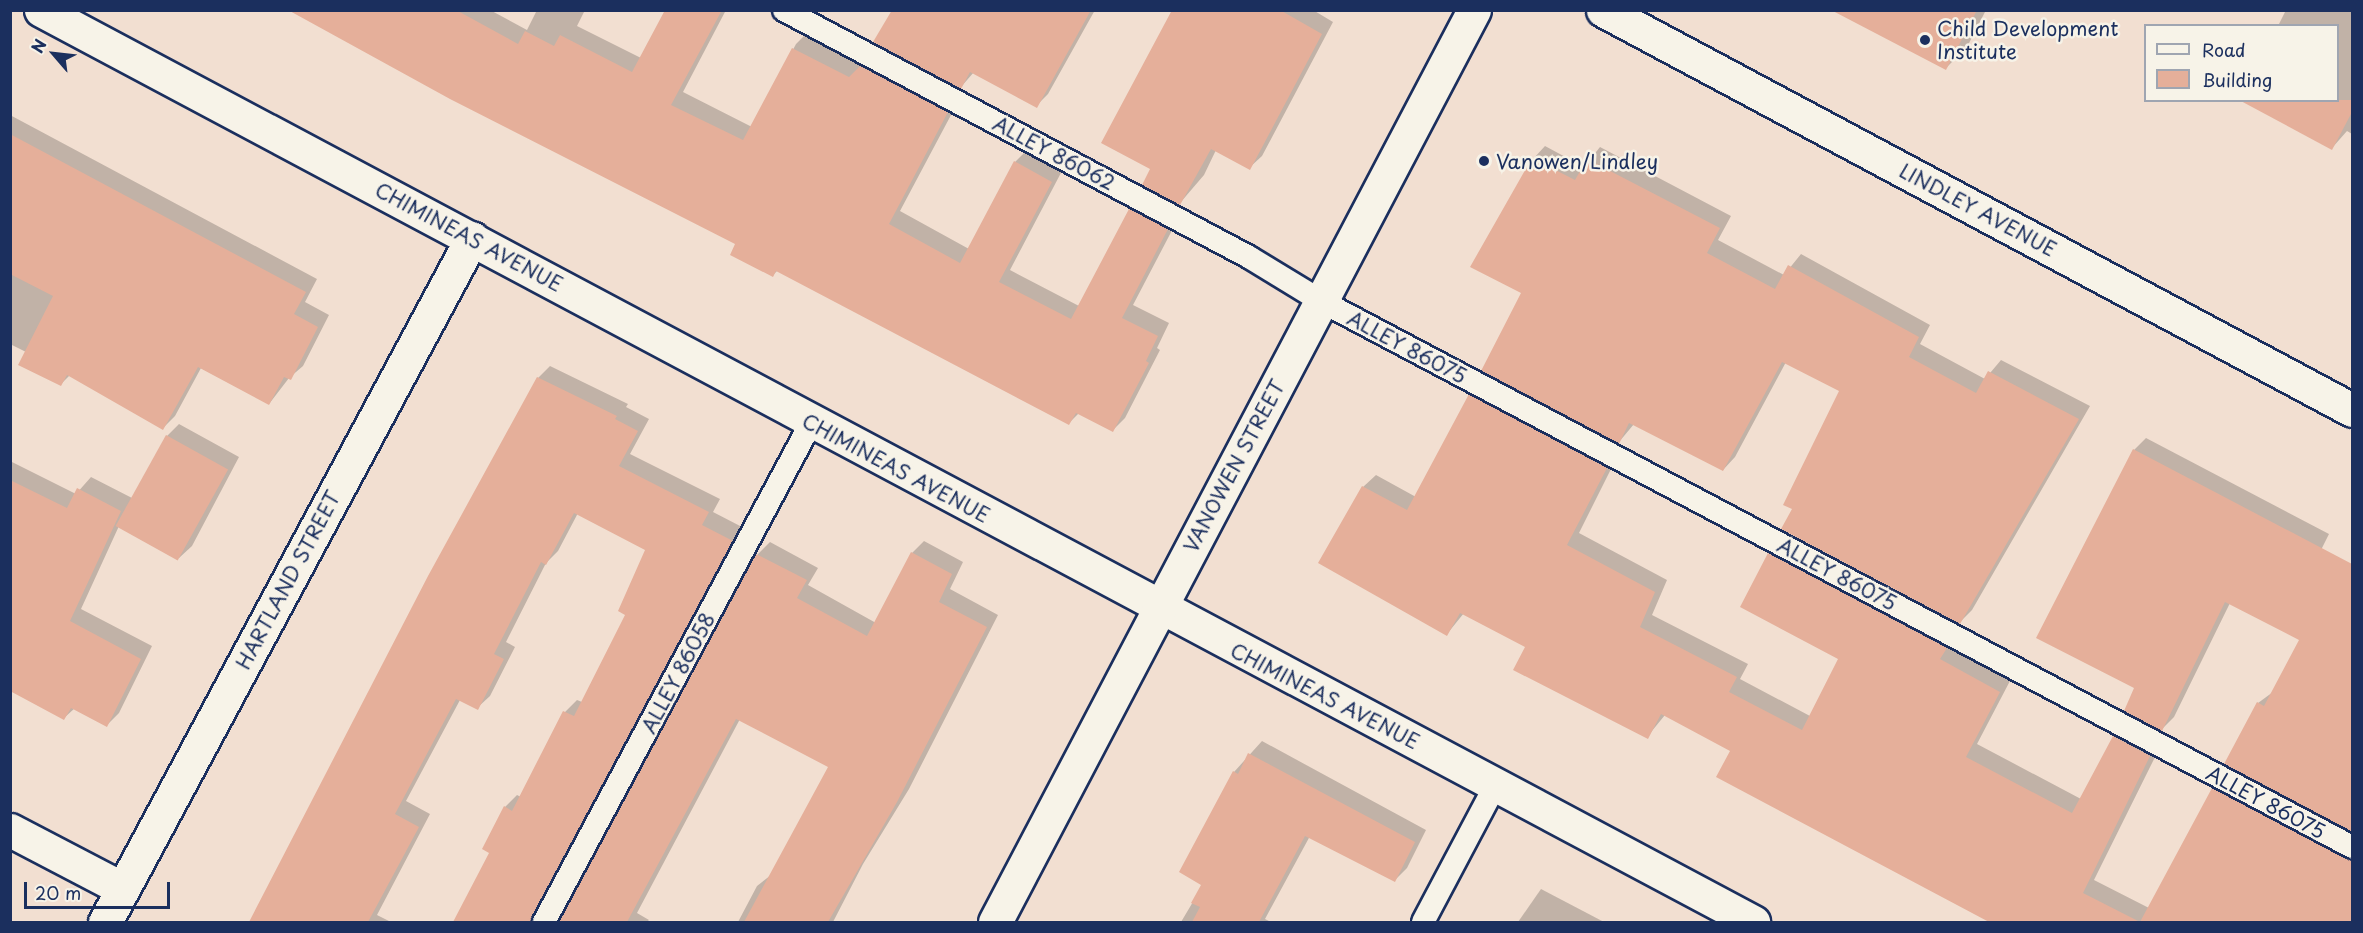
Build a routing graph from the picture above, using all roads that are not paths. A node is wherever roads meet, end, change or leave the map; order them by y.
1 (41, 10) edge
2 (784, 10) edge
3 (1474, 10) edge
4 (1604, 10) edge
5 (472, 238) junction
6 (1321, 301) junction
7 (2352, 410) edge
8 (811, 423) junction
9 (1159, 608) junction
10 (1496, 784) junction
11 (10, 830) edge
12 (2352, 847) edge
13 (123, 889) junction
14 (105, 922) edge
15 (544, 922) edge
16 (995, 922) edge
17 (1422, 922) edge
18 (1753, 922) edge

1 - 5 street, CHIMINEAS AVENUE
2 - 6 lane, ALLEY 86062
3 - 6 street, VANOWEN STREET
4 - 7 street, LINDLEY AVENUE
5 - 8 street, CHIMINEAS AVENUE
5 - 13 street, HARTLAND STREET
6 - 9 street, VANOWEN STREET
6 - 12 lane, ALLEY 86075
8 - 9 street, CHIMINEAS AVENUE
8 - 15 lane, ALLEY 86058
9 - 10 street, CHIMINEAS AVENUE
9 - 16 street, VANOWEN STREET
10 - 17 lane
10 - 18 street, CHIMINEAS AVENUE
11 - 13 street
13 - 14 street, HARTLAND STREET

